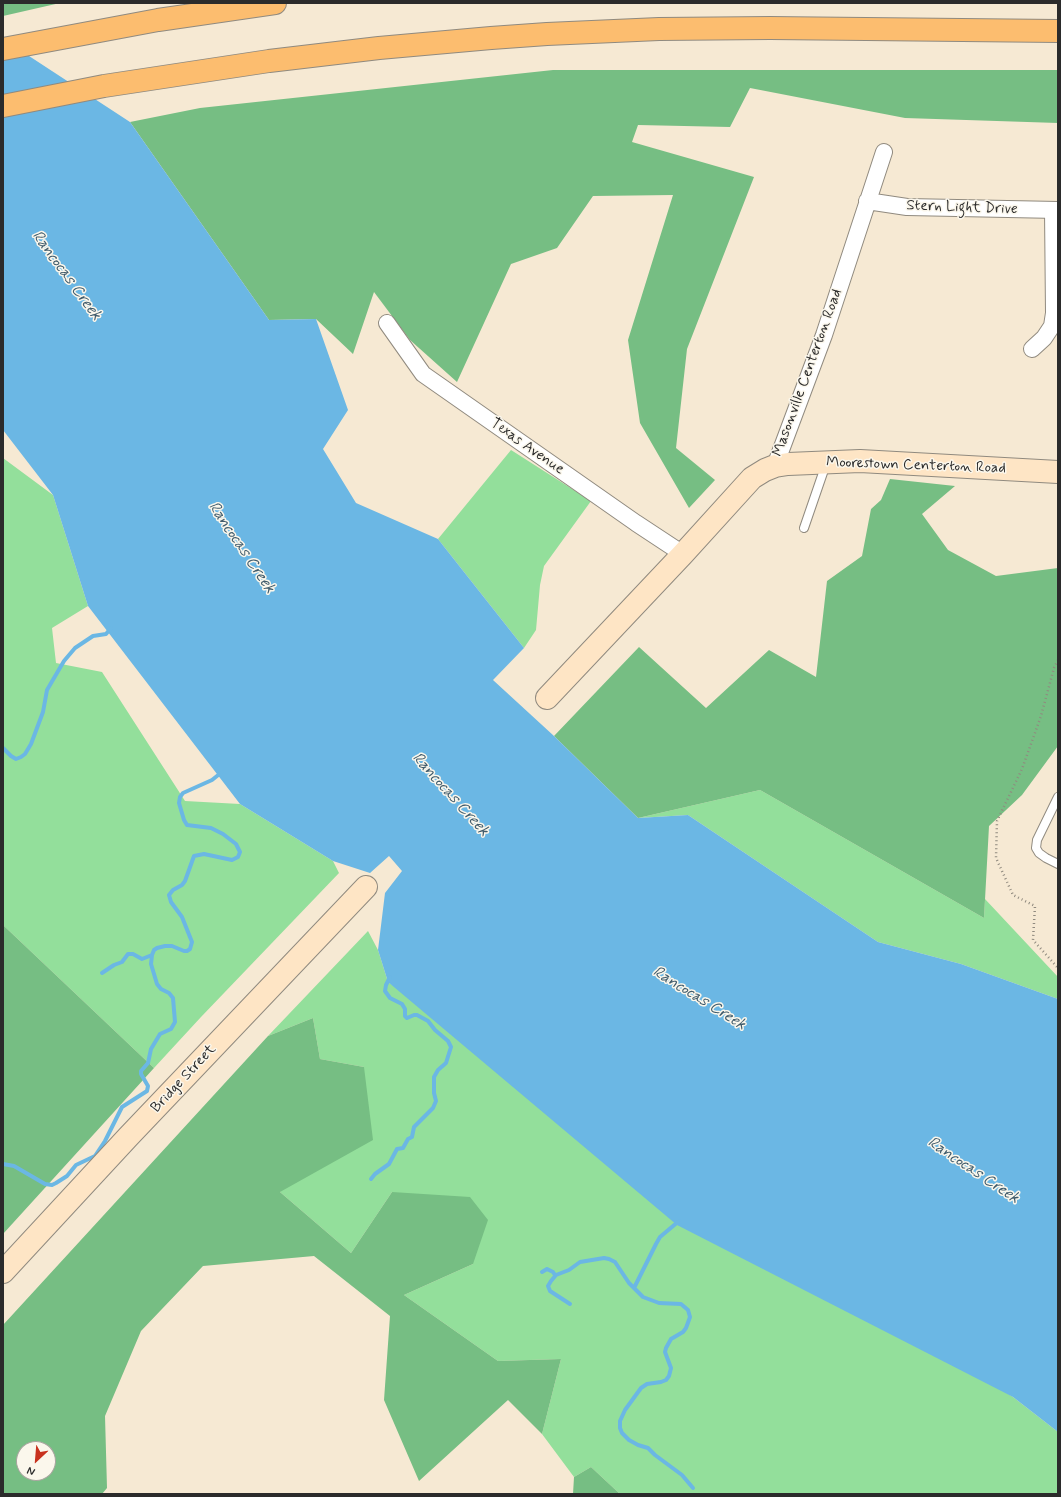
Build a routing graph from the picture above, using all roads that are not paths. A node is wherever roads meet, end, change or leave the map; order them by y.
1 (275, 3) edge
2 (1058, 31) edge
3 (3, 49) edge
4 (3, 106) edge
5 (884, 152) dead end
6 (867, 202) junction
7 (1056, 210) edge
8 (386, 323) dead end
9 (1032, 349) dead end
10 (827, 462) junction
11 (775, 466) junction
12 (1058, 472) edge
13 (804, 528) dead end
14 (683, 554) junction
15 (547, 698) dead end
16 (1058, 797) edge
17 (1058, 864) edge
18 (366, 887) dead end
19 (3, 1272) edge

1 - 3 highway
2 - 4 highway
5 - 6 street, Masonville Centerton Road
6 - 7 street, Stern Light Drive
6 - 11 street, Masonville Centerton Road
7 - 9 street
8 - 14 street, Texas Avenue
10 - 11 street, Moorestown Centerton Road
10 - 12 street, Moorestown Centerton Road
10 - 13 lane
11 - 14 street, Masonville Centerton Road
14 - 15 street, Masonville Centerton Road
16 - 17 lane
18 - 19 street, Bridge Street

